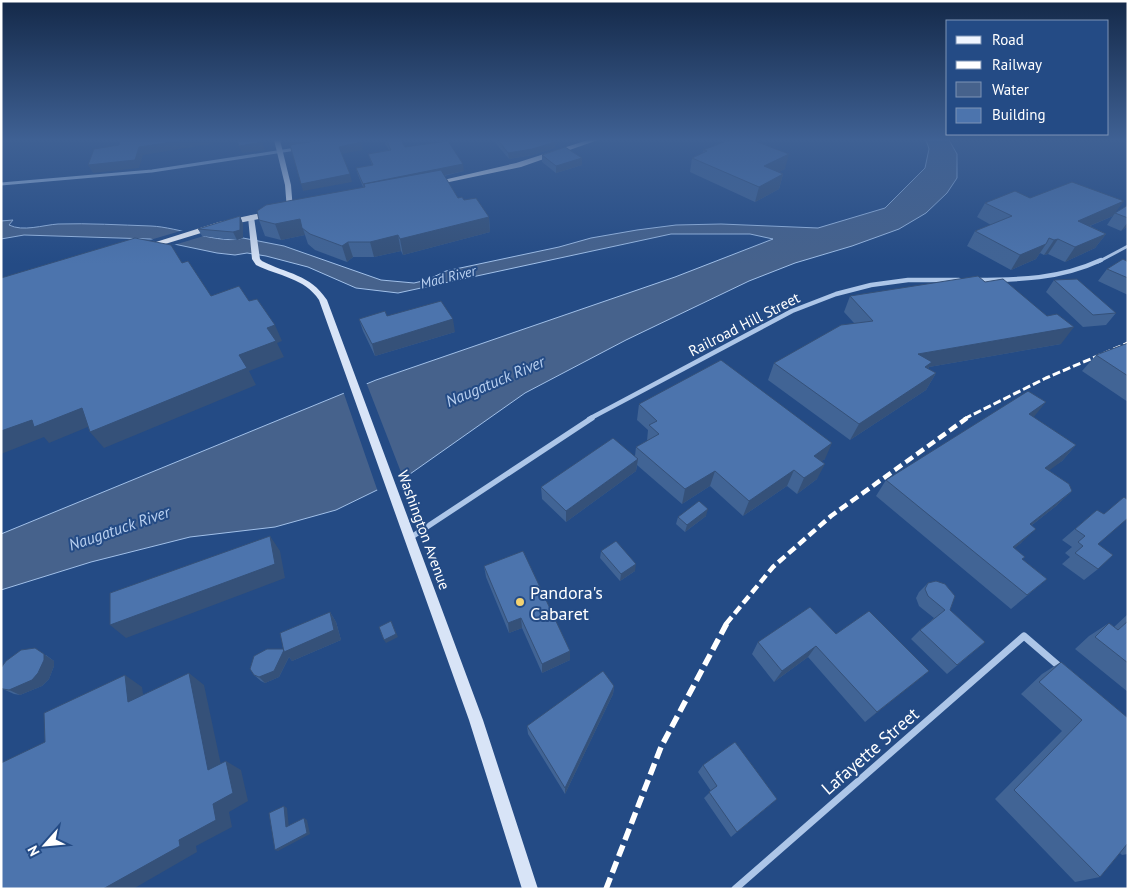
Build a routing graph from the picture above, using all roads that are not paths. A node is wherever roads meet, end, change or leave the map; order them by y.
1 (30, 182) edge
2 (287, 182) edge
3 (439, 182) edge
4 (1, 184) edge
5 (423, 185) edge
6 (302, 208) edge
7 (290, 210) junction
8 (251, 217) junction
9 (1128, 246) edge
10 (134, 250) edge
11 (961, 280) edge
12 (970, 280) edge
13 (410, 538) junction
14 (1068, 674) edge
15 (530, 889) edge
16 (735, 889) edge

1 - 4 street
2 - 7 main road
3 - 5 main road
6 - 7 main road
7 - 8 main road
8 - 10 main road
8 - 13 main road, Washington Avenue
9 - 12 street
11 - 13 street, Railroad Hill Street
13 - 15 main road, Washington Avenue
14 - 16 street, Lafayette Street

